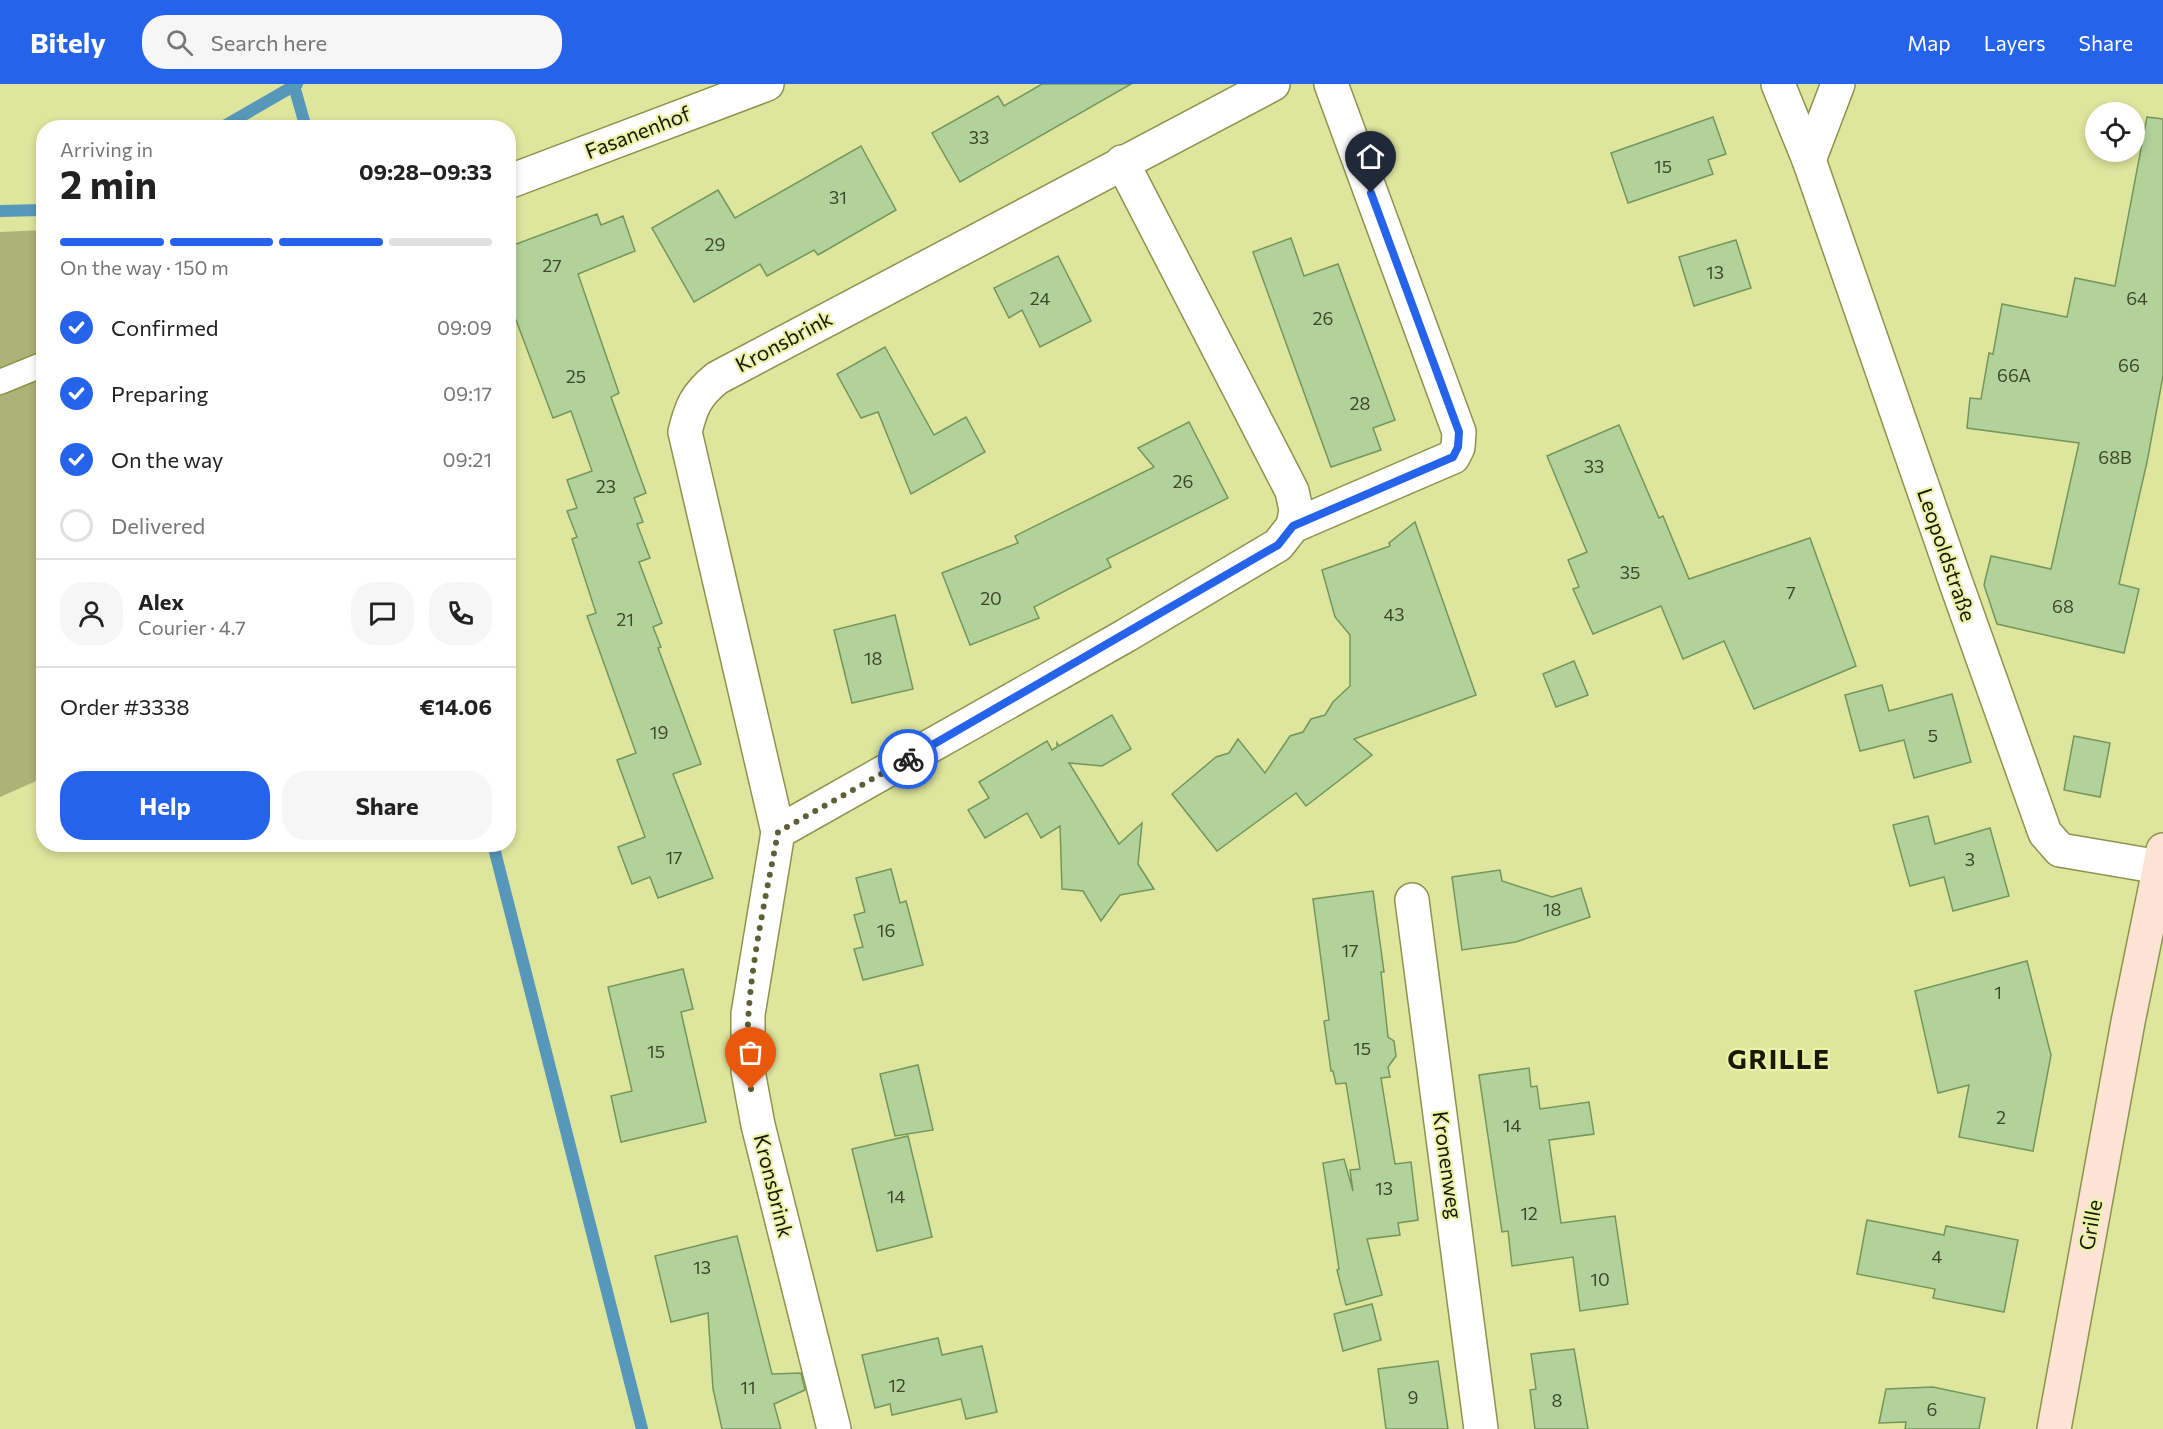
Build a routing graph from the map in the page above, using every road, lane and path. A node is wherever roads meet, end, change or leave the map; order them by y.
1 (767, 84) edge
2 (1273, 84) edge
3 (1331, 84) edge
4 (1778, 84) edge
5 (1838, 84) edge
6 (1809, 160) junction
7 (1122, 162) junction
8 (516, 179) edge
9 (36, 367) edge
10 (0, 382) edge
11 (1293, 526) junction
12 (778, 832) junction
13 (2161, 858) edge
14 (1412, 900) dead end
15 (2155, 937) edge
16 (834, 1429) edge
17 (1481, 1429) edge
18 (2054, 1429) edge

1 - 8 street, Fasanenhof
2 - 7 street, Kronsbrink
3 - 11 street
4 - 6 street, Leopoldstraße
5 - 6 street
6 - 13 street, Leopoldstraße
7 - 11 street
7 - 12 street, Kronsbrink
9 - 10 lane
11 - 12 street
12 - 16 street, Kronsbrink
13 - 15 main road, Grille
14 - 17 street, Kronenweg
15 - 18 main road, Grille

